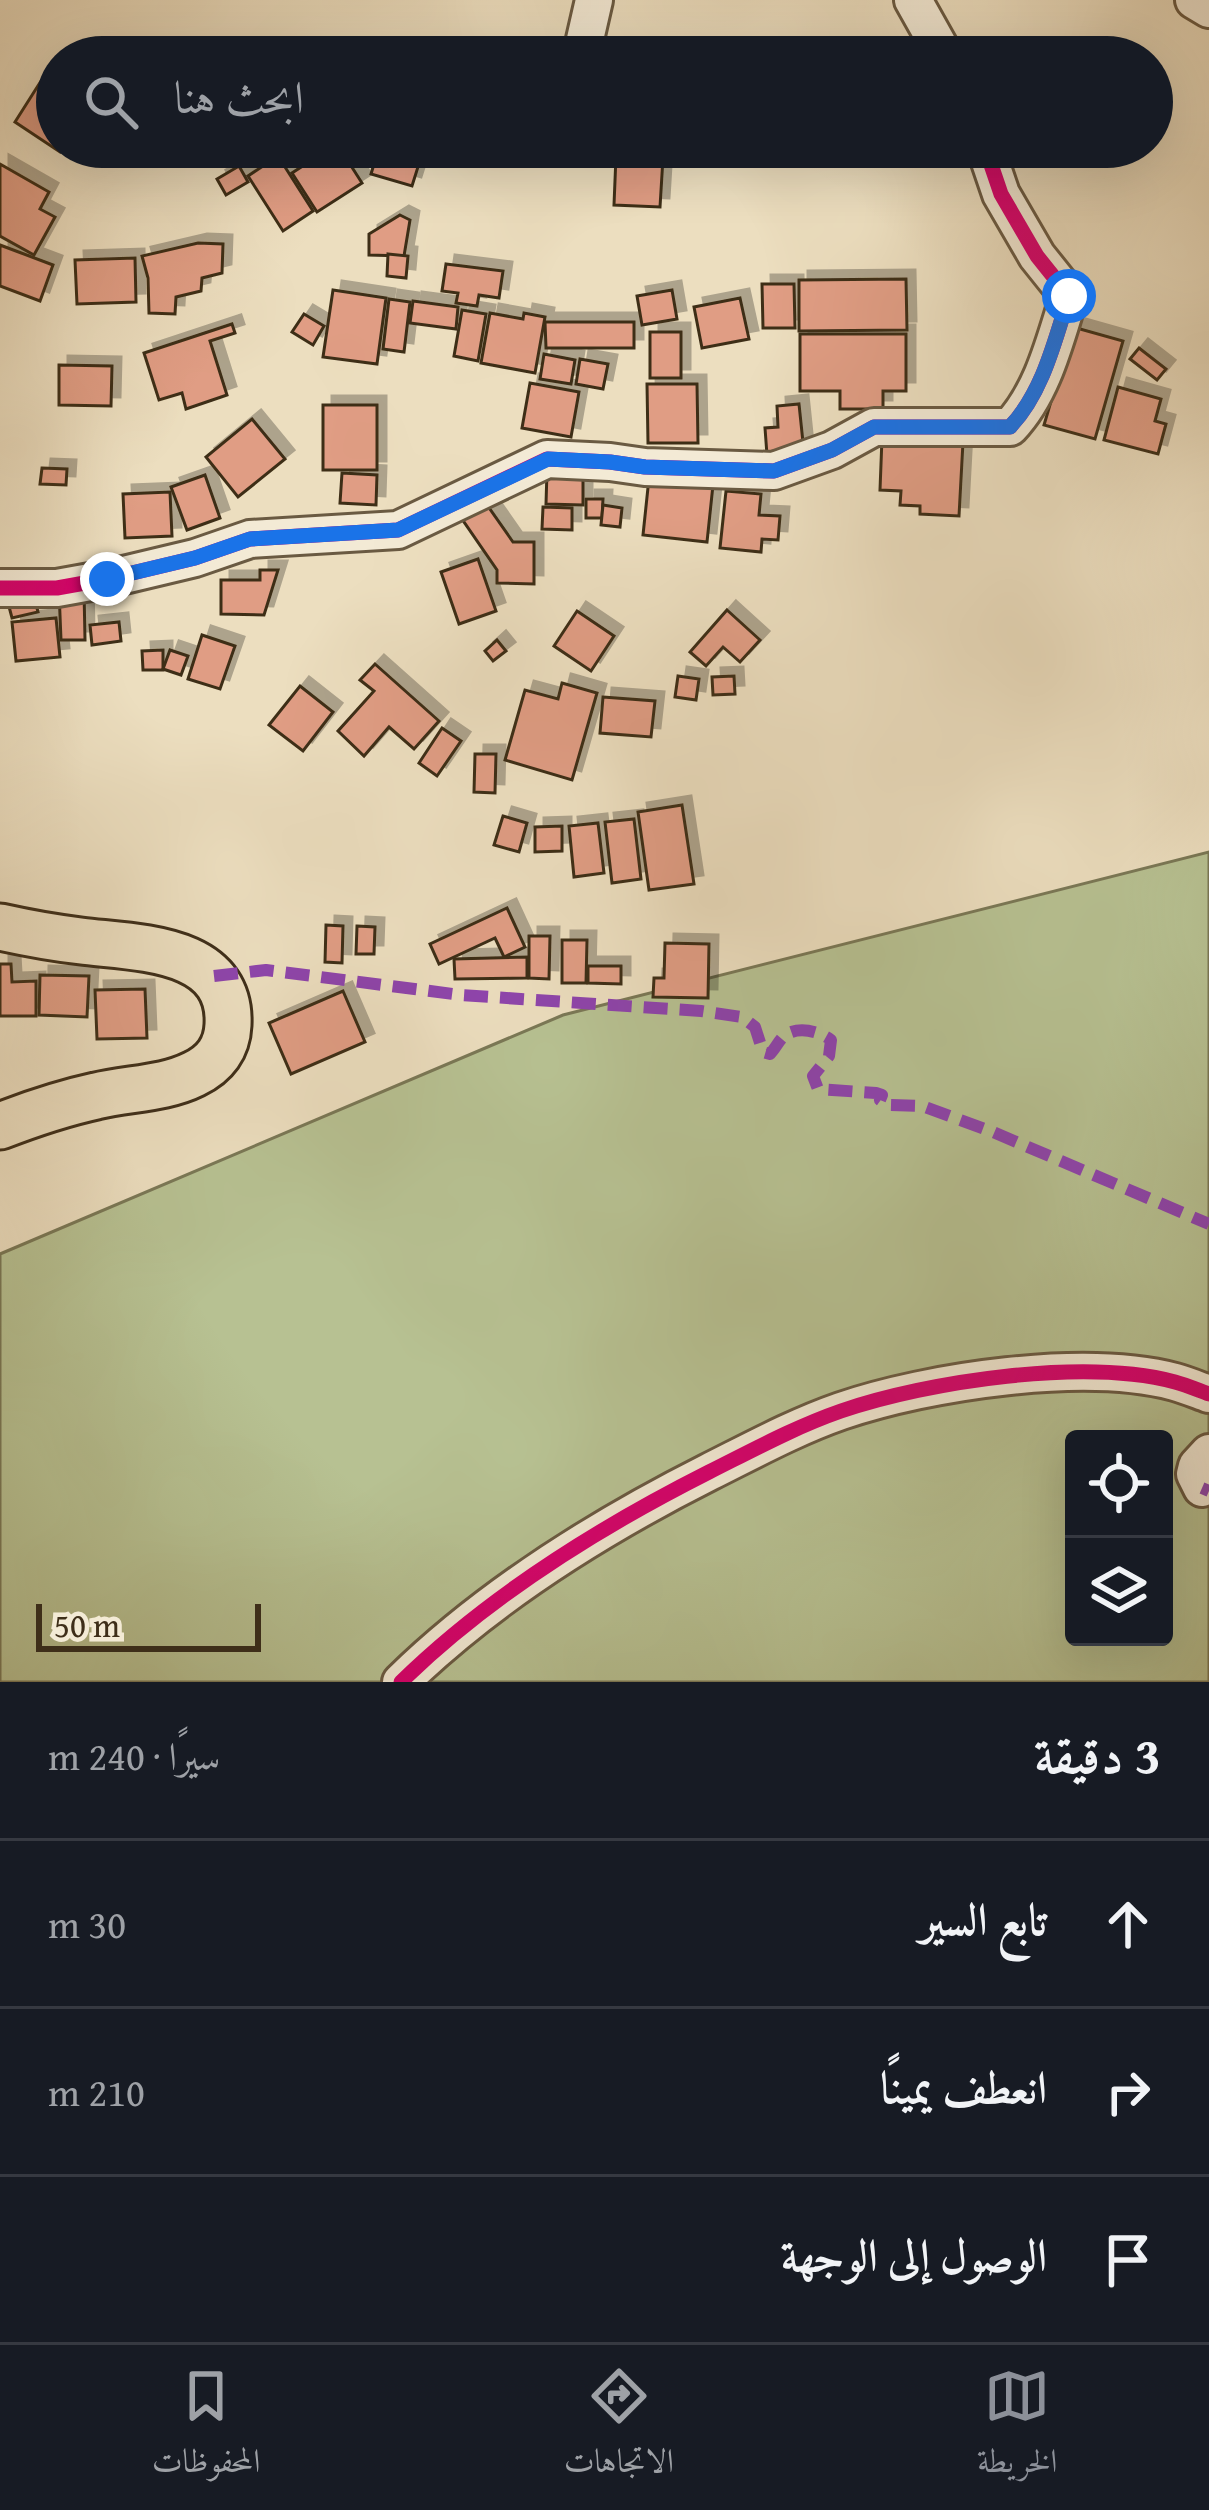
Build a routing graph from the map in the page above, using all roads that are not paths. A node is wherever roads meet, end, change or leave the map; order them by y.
1 (594, 0) edge
2 (913, 0) edge
3 (1194, 0) edge
4 (1209, 9) edge
5 (586, 36) edge
6 (933, 36) edge
7 (992, 168) edge
8 (0, 588) edge
9 (0, 927) edge
10 (0, 1126) edge
11 (1209, 1394) edge
12 (401, 1682) edge

1 - 5 street
2 - 6 street
3 - 4 street
7 - 8 street
9 - 10 main road
11 - 12 street

